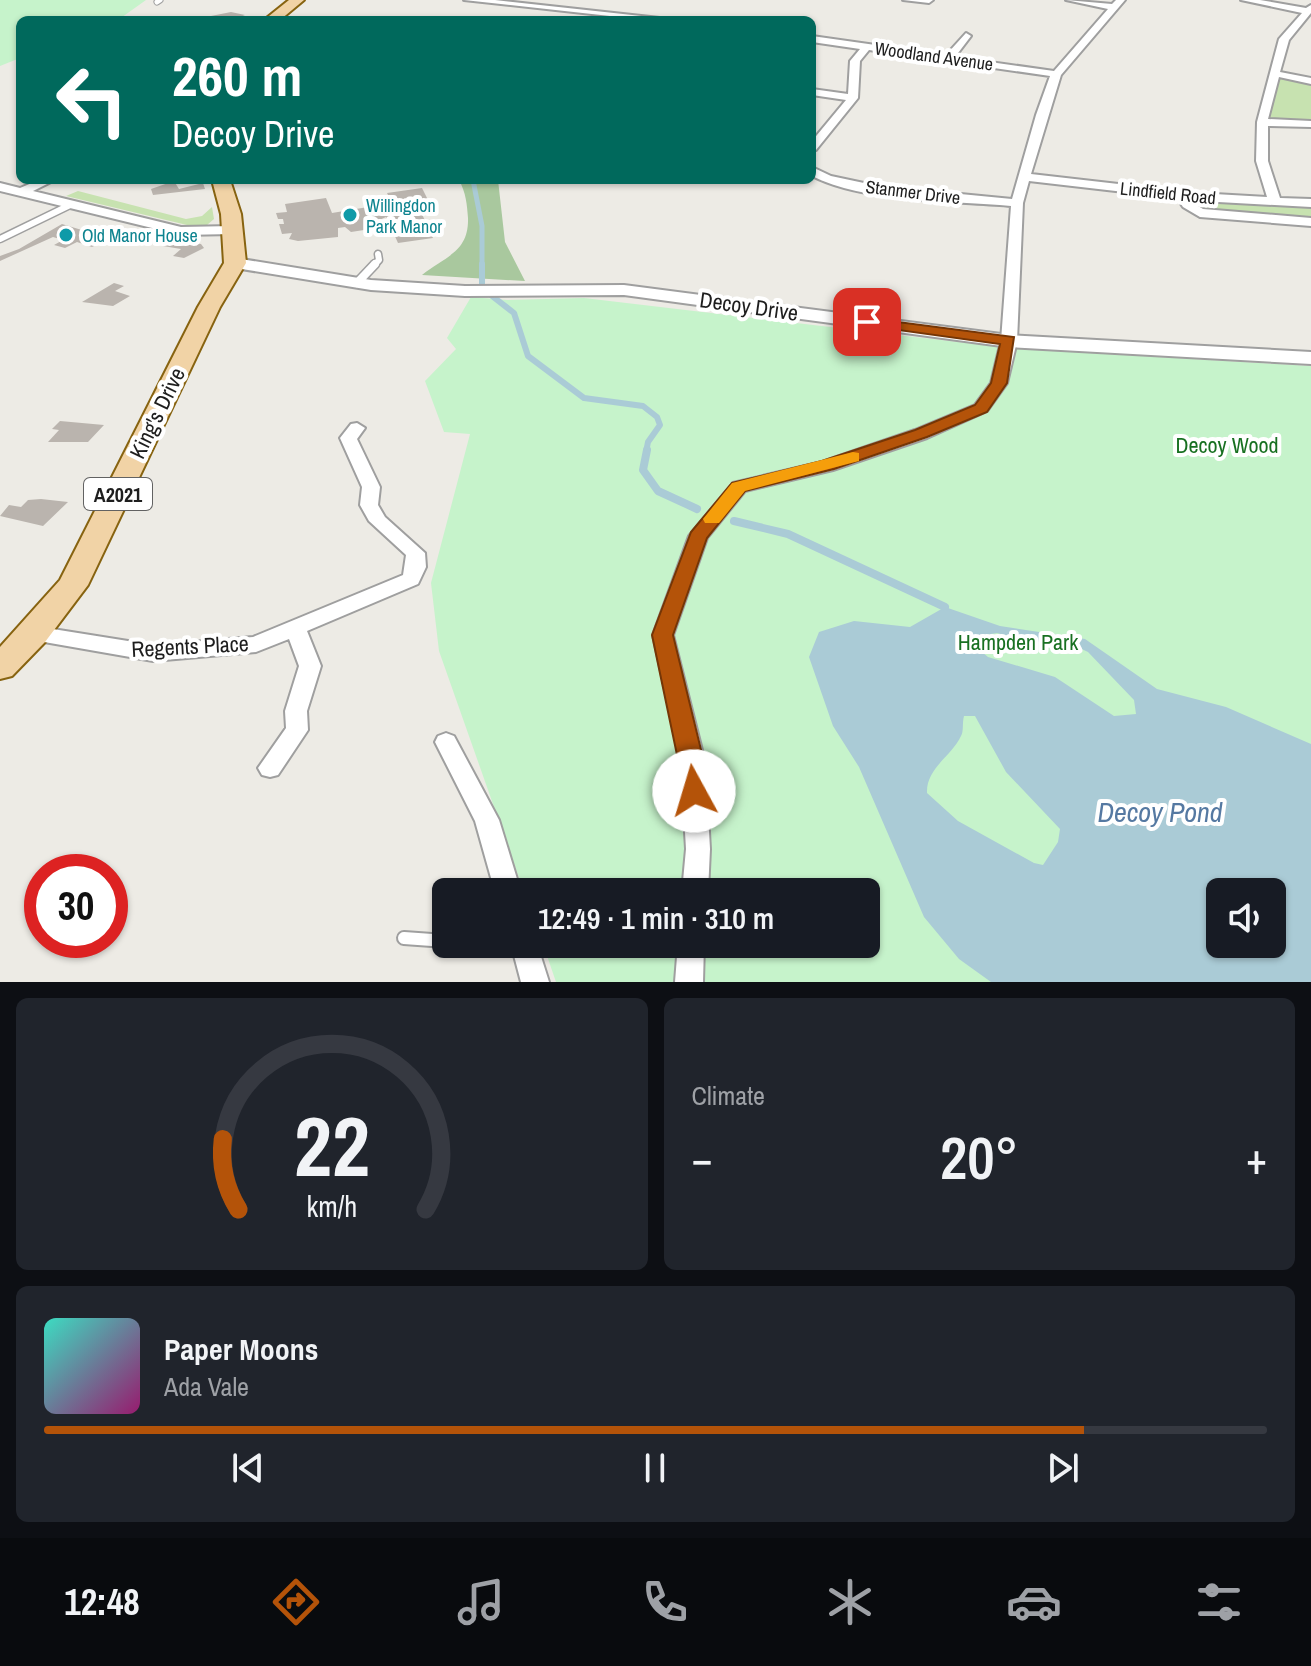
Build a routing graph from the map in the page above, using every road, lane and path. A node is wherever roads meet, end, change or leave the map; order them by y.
1 (297, 0) edge
2 (468, 0) edge
3 (907, 0) edge
4 (929, 0) edge
5 (1070, 0) edge
6 (1245, 0) edge
7 (494, 1) edge
8 (1117, 4) edge
9 (276, 16) edge
10 (627, 16) edge
11 (1308, 16) edge
12 (966, 36) dead end
13 (816, 40) edge
14 (866, 47) junction
15 (949, 58) junction
16 (1273, 73) junction
17 (1056, 74) junction
18 (1311, 81) edge
19 (816, 93) edge
20 (853, 98) junction
21 (1262, 122) junction
22 (1311, 124) edge
23 (816, 143) edge
24 (816, 174) edge
25 (1026, 177) junction
26 (40, 184) edge
27 (222, 184) edge
28 (0, 187) edge
29 (21, 192) junction
30 (1197, 197) junction
31 (1275, 202) junction
32 (1017, 203) junction
33 (1311, 203) edge
34 (70, 205) junction
35 (1311, 222) edge
36 (233, 230) junction
37 (0, 239) edge
38 (378, 254) dead end
39 (235, 263) junction
40 (357, 283) junction
41 (1009, 341) junction
42 (1311, 358) edge
43 (357, 428) dead end
44 (295, 627) junction
45 (34, 634) junction
46 (0, 667) edge
47 (446, 742) dead end
48 (270, 768) dead end
49 (504, 878) edge
50 (696, 878) edge
51 (404, 938) dead end
52 (432, 940) edge
53 (528, 958) edge
54 (690, 958) edge
55 (535, 982) edge
56 (689, 982) edge

1 - 9 main road
2 - 7 street
3 - 4 street
5 - 8 street
6 - 11 street
7 - 10 street
8 - 17 street
11 - 16 street
12 - 15 street
13 - 14 street, Woodland Avenue
14 - 15 street, Woodland Avenue
14 - 20 street
15 - 17 street, Woodland Avenue
16 - 18 street
16 - 21 street
17 - 25 street
19 - 20 street
20 - 23 street
21 - 22 street
21 - 31 street
24 - 32 street, Stanmer Drive
25 - 30 street, Lindfield Road
25 - 32 street
26 - 29 street
27 - 36 main road
28 - 29 street
29 - 34 street
30 - 31 street, Lindfield Road
30 - 35 street
31 - 33 street, Lindfield Road
32 - 41 street
34 - 36 street
34 - 37 lane
36 - 39 main road
38 - 40 lane
39 - 40 street, Decoy Drive
39 - 45 main road, King's Drive / A2021
40 - 41 street, Decoy Drive
41 - 42 street, Decoy Drive
41 - 50 street
43 - 44 street, Regents Place
44 - 45 street, Regents Place
44 - 48 street
45 - 46 main road, King's Drive / A2021
47 - 49 street
51 - 52 lane
53 - 55 street
54 - 56 street

